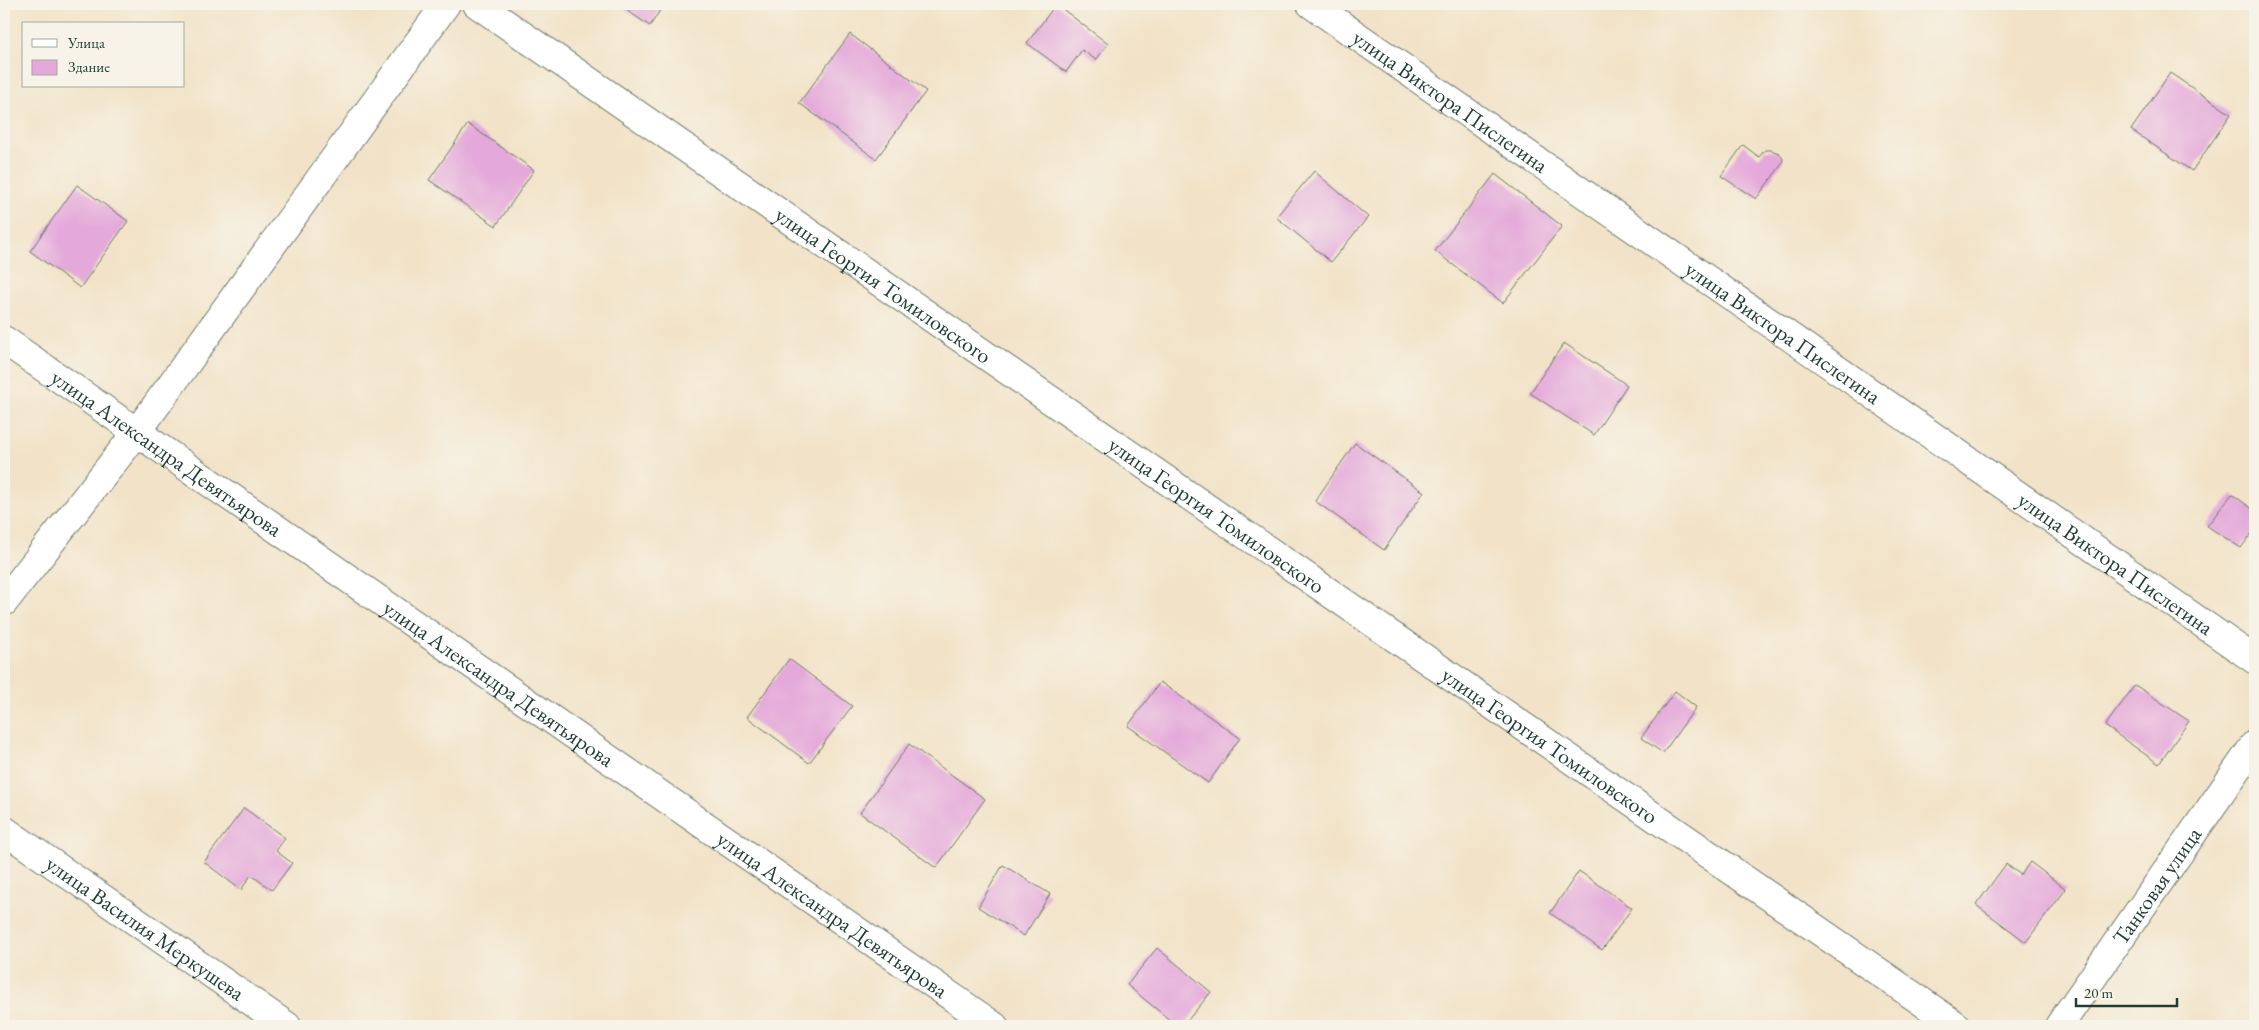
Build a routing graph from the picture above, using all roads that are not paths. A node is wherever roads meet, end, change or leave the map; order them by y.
1 (446, 4) edge
2 (477, 4) edge
3 (1311, 4) edge
4 (4, 340) edge
5 (137, 432) junction
6 (4, 602) edge
7 (2255, 660) edge
8 (2255, 744) edge
9 (4, 830) edge
10 (288, 1026) edge
11 (994, 1026) edge
12 (1957, 1026) edge
13 (2059, 1026) edge

1 - 5 street
2 - 12 street, улица Георгия Томиловского
3 - 7 street, улица Виктора Пислегина
4 - 5 street, улица Александра Девятьярова
5 - 6 street
5 - 11 street, улица Александра Девятьярова
8 - 13 street, Танковая улица
9 - 10 street, улица Василия Меркушева

